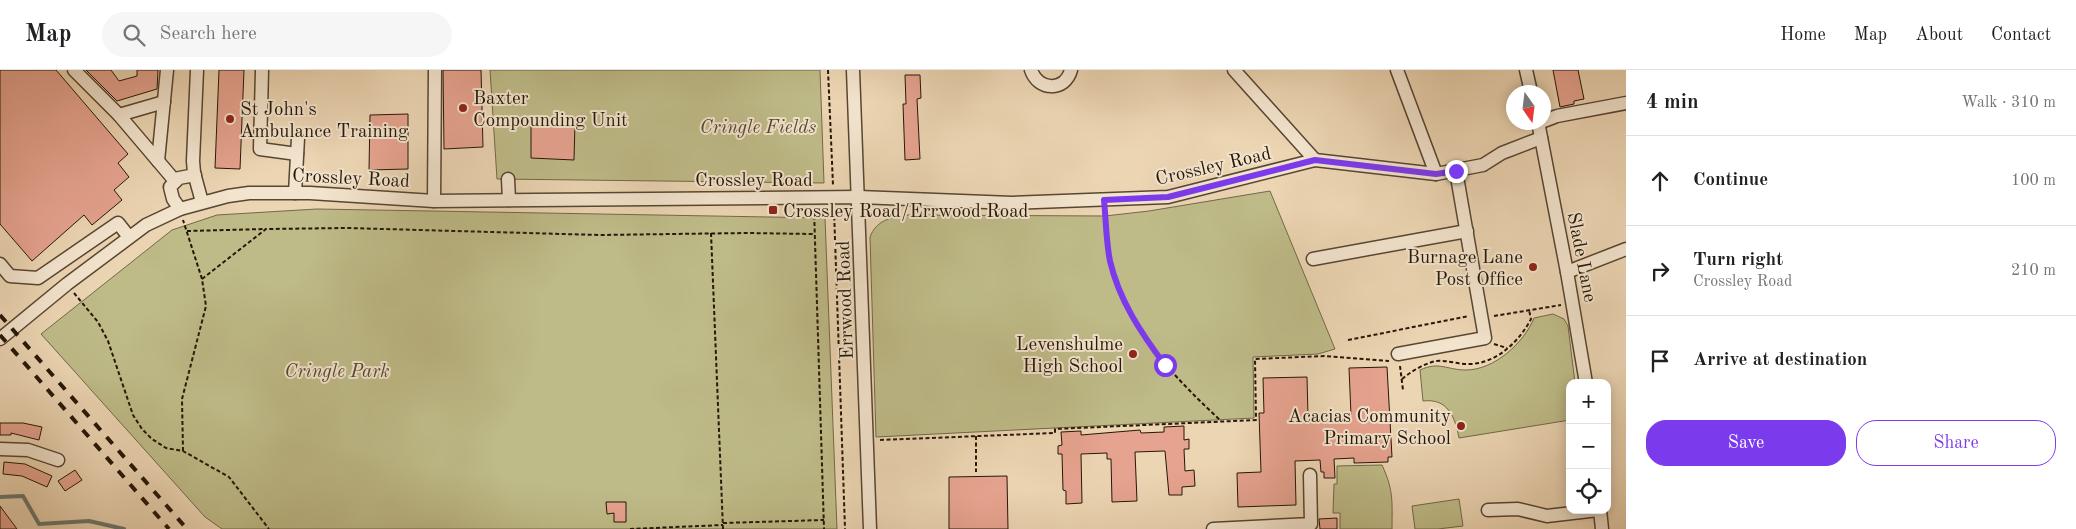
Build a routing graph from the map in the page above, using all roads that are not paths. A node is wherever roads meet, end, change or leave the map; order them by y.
1 (74, 70) edge
2 (167, 70) edge
3 (197, 70) edge
4 (262, 70) edge
5 (435, 70) edge
6 (853, 70) edge
7 (1032, 70) edge
8 (1071, 70) edge
9 (1398, 70) edge
10 (1526, 70) edge
11 (1238, 71) edge
12 (1529, 85) edge
13 (164, 102) junction
14 (1626, 102) edge
15 (119, 115) junction
16 (1551, 118) edge
17 (1540, 130) edge
18 (298, 138) dead end
19 (1541, 138) junction
20 (297, 154) junction
21 (1315, 160) junction
22 (158, 161) junction
23 (1456, 171) junction
24 (1436, 174) junction
25 (195, 176) junction
26 (508, 179) dead end
27 (175, 181) junction
28 (295, 193) junction
29 (859, 197) junction
30 (509, 200) junction
31 (434, 201) junction
32 (202, 202) junction
33 (180, 209) junction
34 (1467, 231) junction
35 (129, 237) junction
36 (1626, 249) edge
37 (1313, 259) dead end
38 (0, 264) edge
39 (1567, 272) junction
40 (0, 339) edge
41 (1398, 358) road end
42 (1585, 379) edge
43 (0, 449) edge
44 (58, 460) dead end
45 (1310, 474) dead end
46 (1488, 510) dead end
47 (1566, 514) edge
48 (1600, 514) edge
49 (870, 529) edge
50 (1213, 529) edge
51 (1602, 529) edge

1 - 15 street
2 - 13 street
3 - 25 street
4 - 20 street
5 - 31 street
6 - 29 street, Errwood Road
7 - 8 street
9 - 24 street
10 - 12 street
11 - 21 street
13 - 15 street
13 - 22 street
14 - 16 street
15 - 22 street
17 - 19 street, Slade Lane
18 - 20 street
19 - 23 street, Crossley Road
19 - 39 street, Slade Lane
20 - 28 street
21 - 24 street, Crossley Road
21 - 29 street, Crossley Road
22 - 27 street
23 - 24 street, Crossley Road
23 - 34 street
25 - 27 street
25 - 32 street
26 - 30 street
27 - 33 street
28 - 31 street, Crossley Road
28 - 32 street, Crossley Road
29 - 30 street, Crossley Road
29 - 49 street, Errwood Road
30 - 31 street, Crossley Road
32 - 33 street, Crossley Road
33 - 35 street, Crossley Road
34 - 37 street
34 - 41 street
35 - 38 street
35 - 40 street, Crossley Road
36 - 39 street
39 - 42 street, Slade Lane
43 - 44 street
45 - 50 street
46 - 47 street
48 - 51 street

